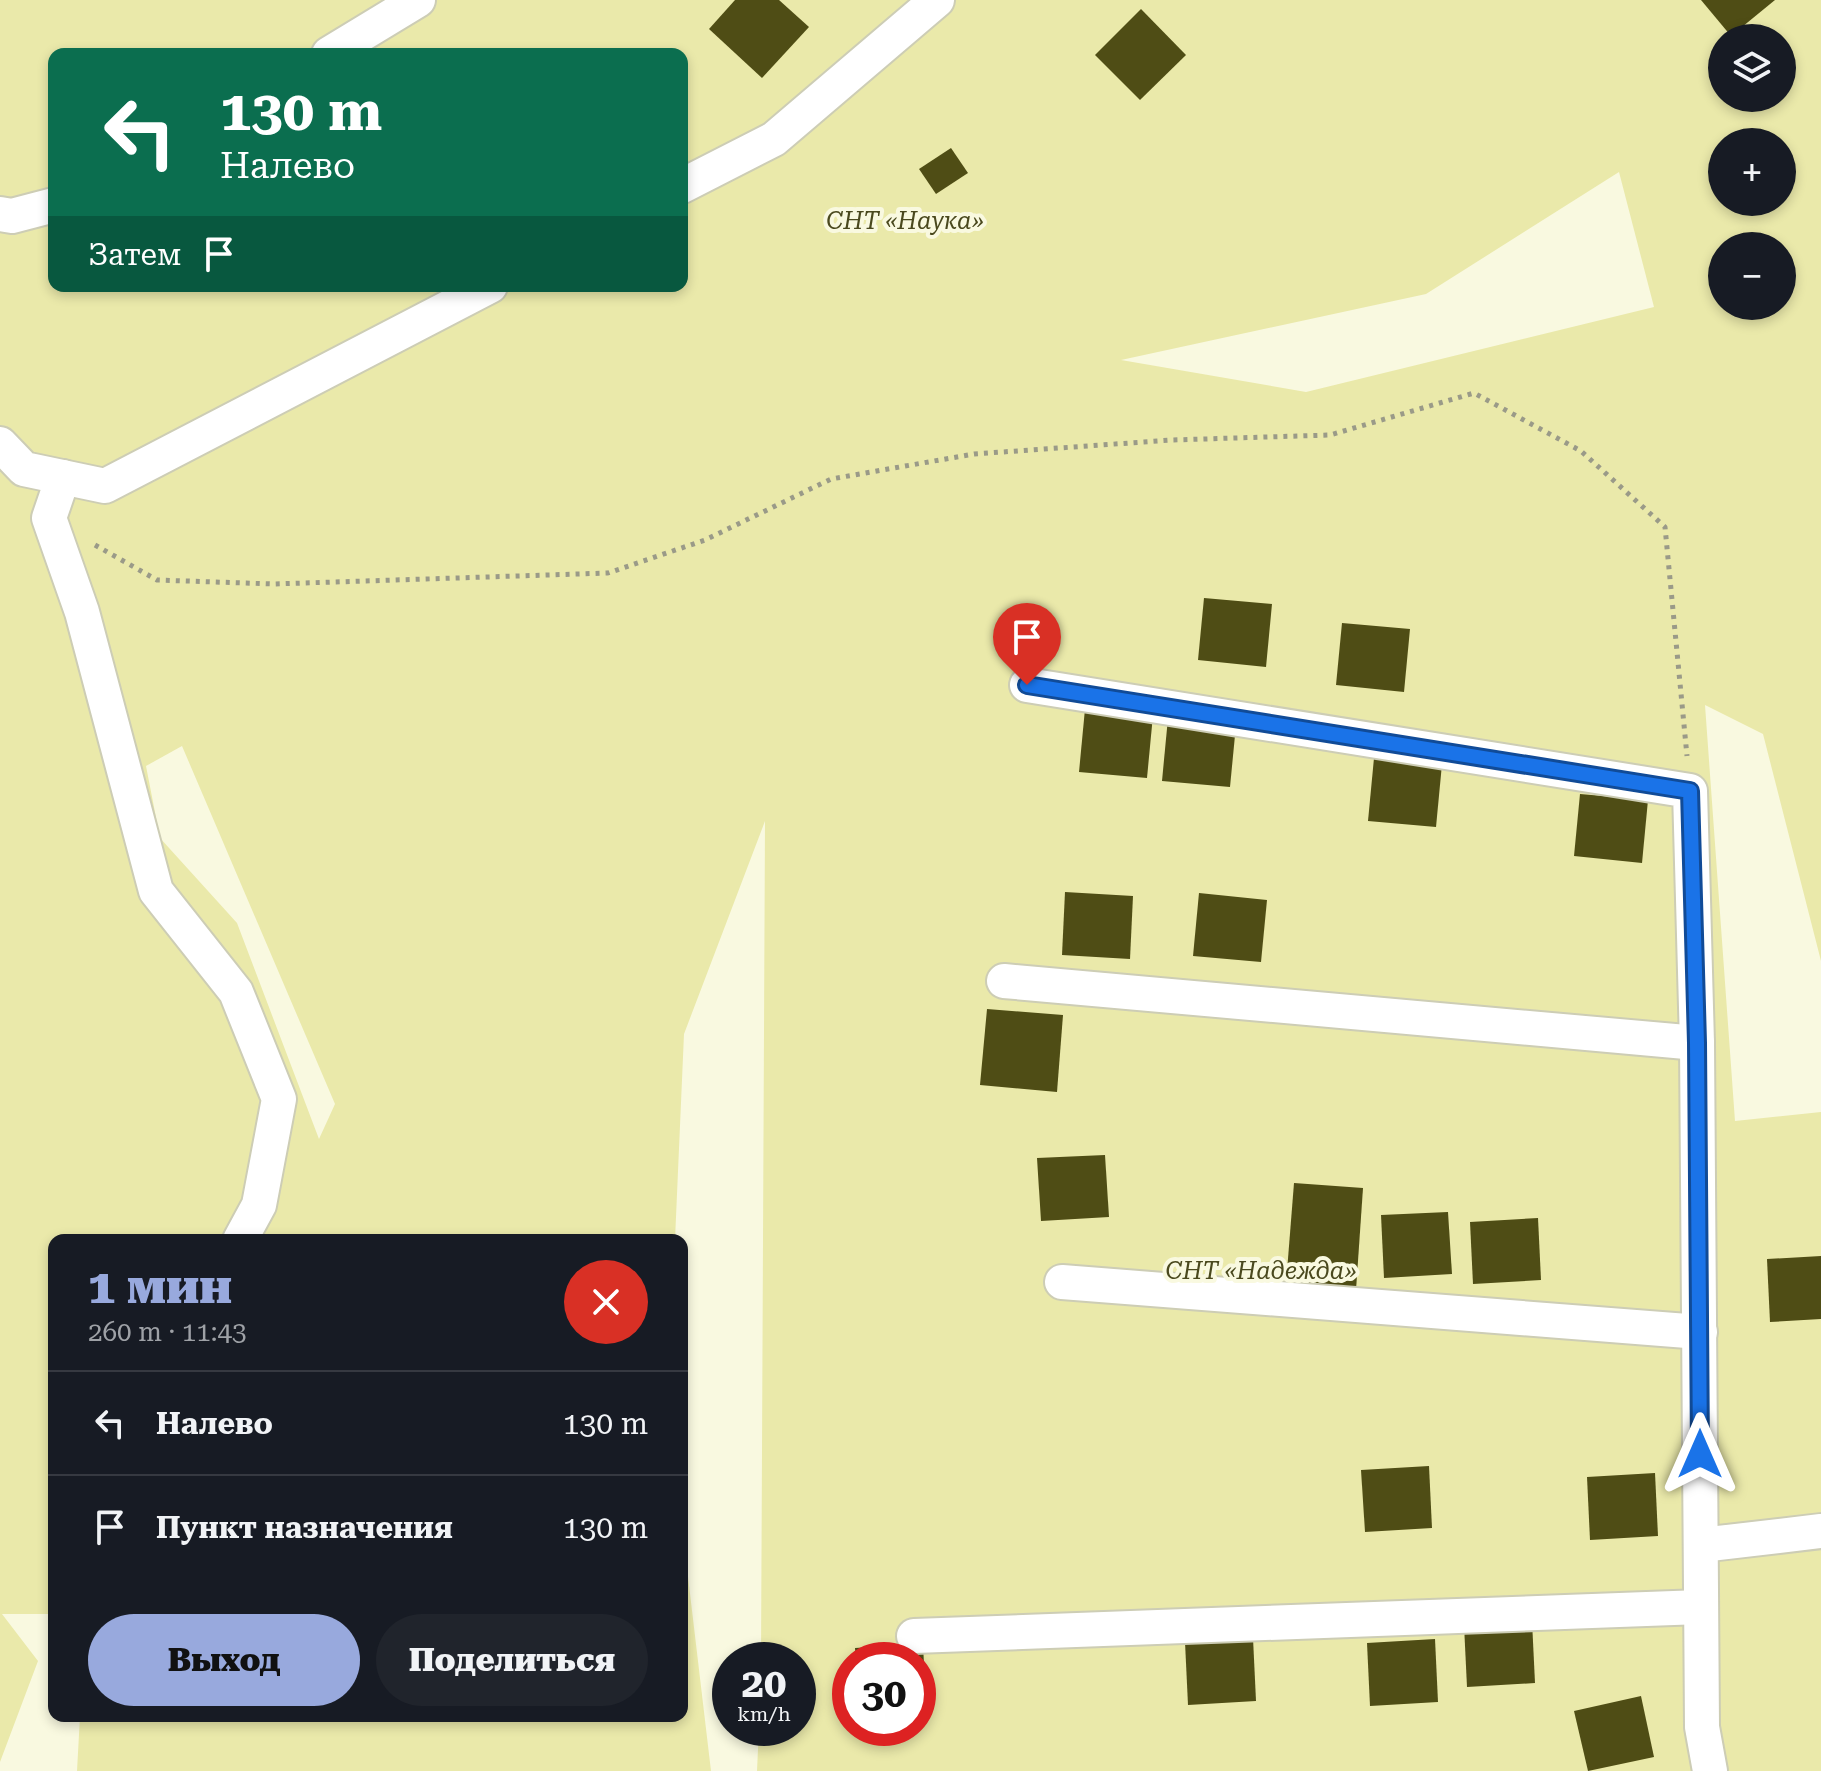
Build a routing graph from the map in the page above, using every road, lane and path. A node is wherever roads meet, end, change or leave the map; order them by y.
1 (418, 0) edge
2 (937, 0) edge
3 (339, 48) edge
4 (688, 183) edge
5 (48, 207) edge
6 (0, 214) edge
7 (478, 292) edge
8 (0, 444) edge
9 (63, 477) junction
10 (49, 518) junction
11 (1027, 685) dead end
12 (1690, 791) junction
13 (1004, 981) dead end
14 (1697, 1043) junction
15 (243, 1234) edge
16 (1062, 1282) dead end
17 (1700, 1332) junction
18 (1821, 1531) edge
19 (1701, 1545) junction
20 (1701, 1607) junction
21 (914, 1636) dead end
22 (1710, 1771) edge

1 - 3 street
2 - 4 street
5 - 6 street
7 - 9 street
8 - 9 street
9 - 10 street
10 - 12 path
10 - 15 street
11 - 12 street
12 - 14 street
13 - 14 street
14 - 17 street
16 - 17 street
17 - 19 street
18 - 19 street
19 - 20 street
20 - 21 street
20 - 22 street

